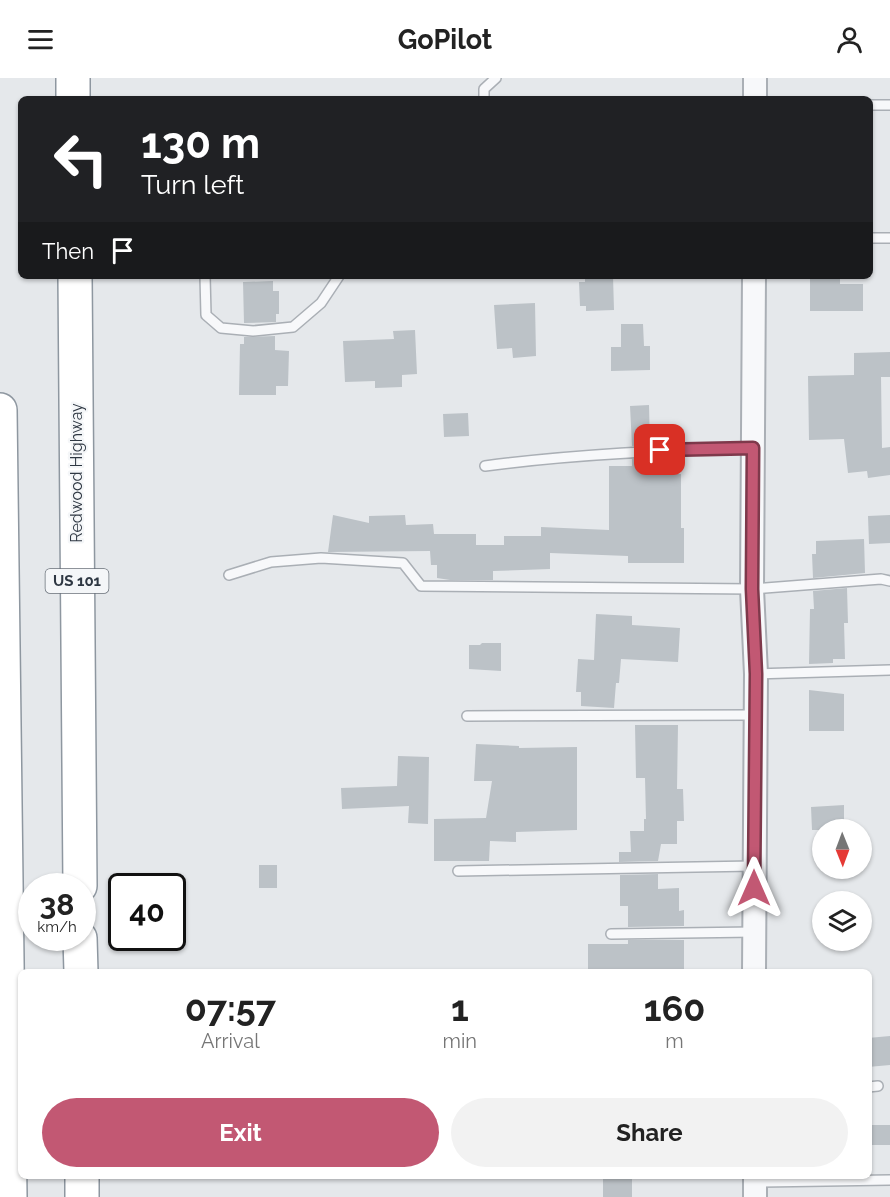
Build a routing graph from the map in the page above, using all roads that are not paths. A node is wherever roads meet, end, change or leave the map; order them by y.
1 (73, 78) edge
2 (496, 78) edge
3 (755, 78) edge
4 (73, 96) edge
5 (484, 96) edge
6 (755, 96) edge
7 (873, 105) edge
8 (890, 105) edge
9 (873, 238) edge
10 (890, 238) edge
11 (75, 279) edge
12 (205, 279) edge
13 (337, 279) edge
14 (754, 279) edge
15 (0, 410) edge
16 (753, 448) junction
17 (486, 466) dead end
18 (229, 575) dead end
19 (890, 581) edge
20 (752, 589) junction
21 (890, 670) edge
22 (756, 674) junction
23 (754, 715) junction
24 (467, 716) dead end
25 (754, 866) junction
26 (458, 872) dead end
27 (80, 873) edge
28 (754, 932) junction
29 (611, 934) dead end
30 (80, 951) edge
31 (81, 969) edge
32 (754, 969) edge
33 (82, 1179) edge
34 (890, 1180) edge
35 (755, 1185) edge
36 (10, 1197) edge
37 (82, 1197) edge

1 - 4 highway
2 - 5 lane
3 - 6 street
7 - 8 lane
9 - 10 lane
11 - 27 highway, Redwood Highway / US 101
12 - 13 lane
14 - 16 street
15 - 36 highway
16 - 17 lane
16 - 20 street
18 - 20 lane
19 - 20 lane
20 - 22 street
21 - 22 lane
22 - 23 street
23 - 24 lane
23 - 25 street
25 - 26 lane
25 - 28 street
28 - 29 lane
28 - 32 street
30 - 31 highway
33 - 37 highway
34 - 35 lane

